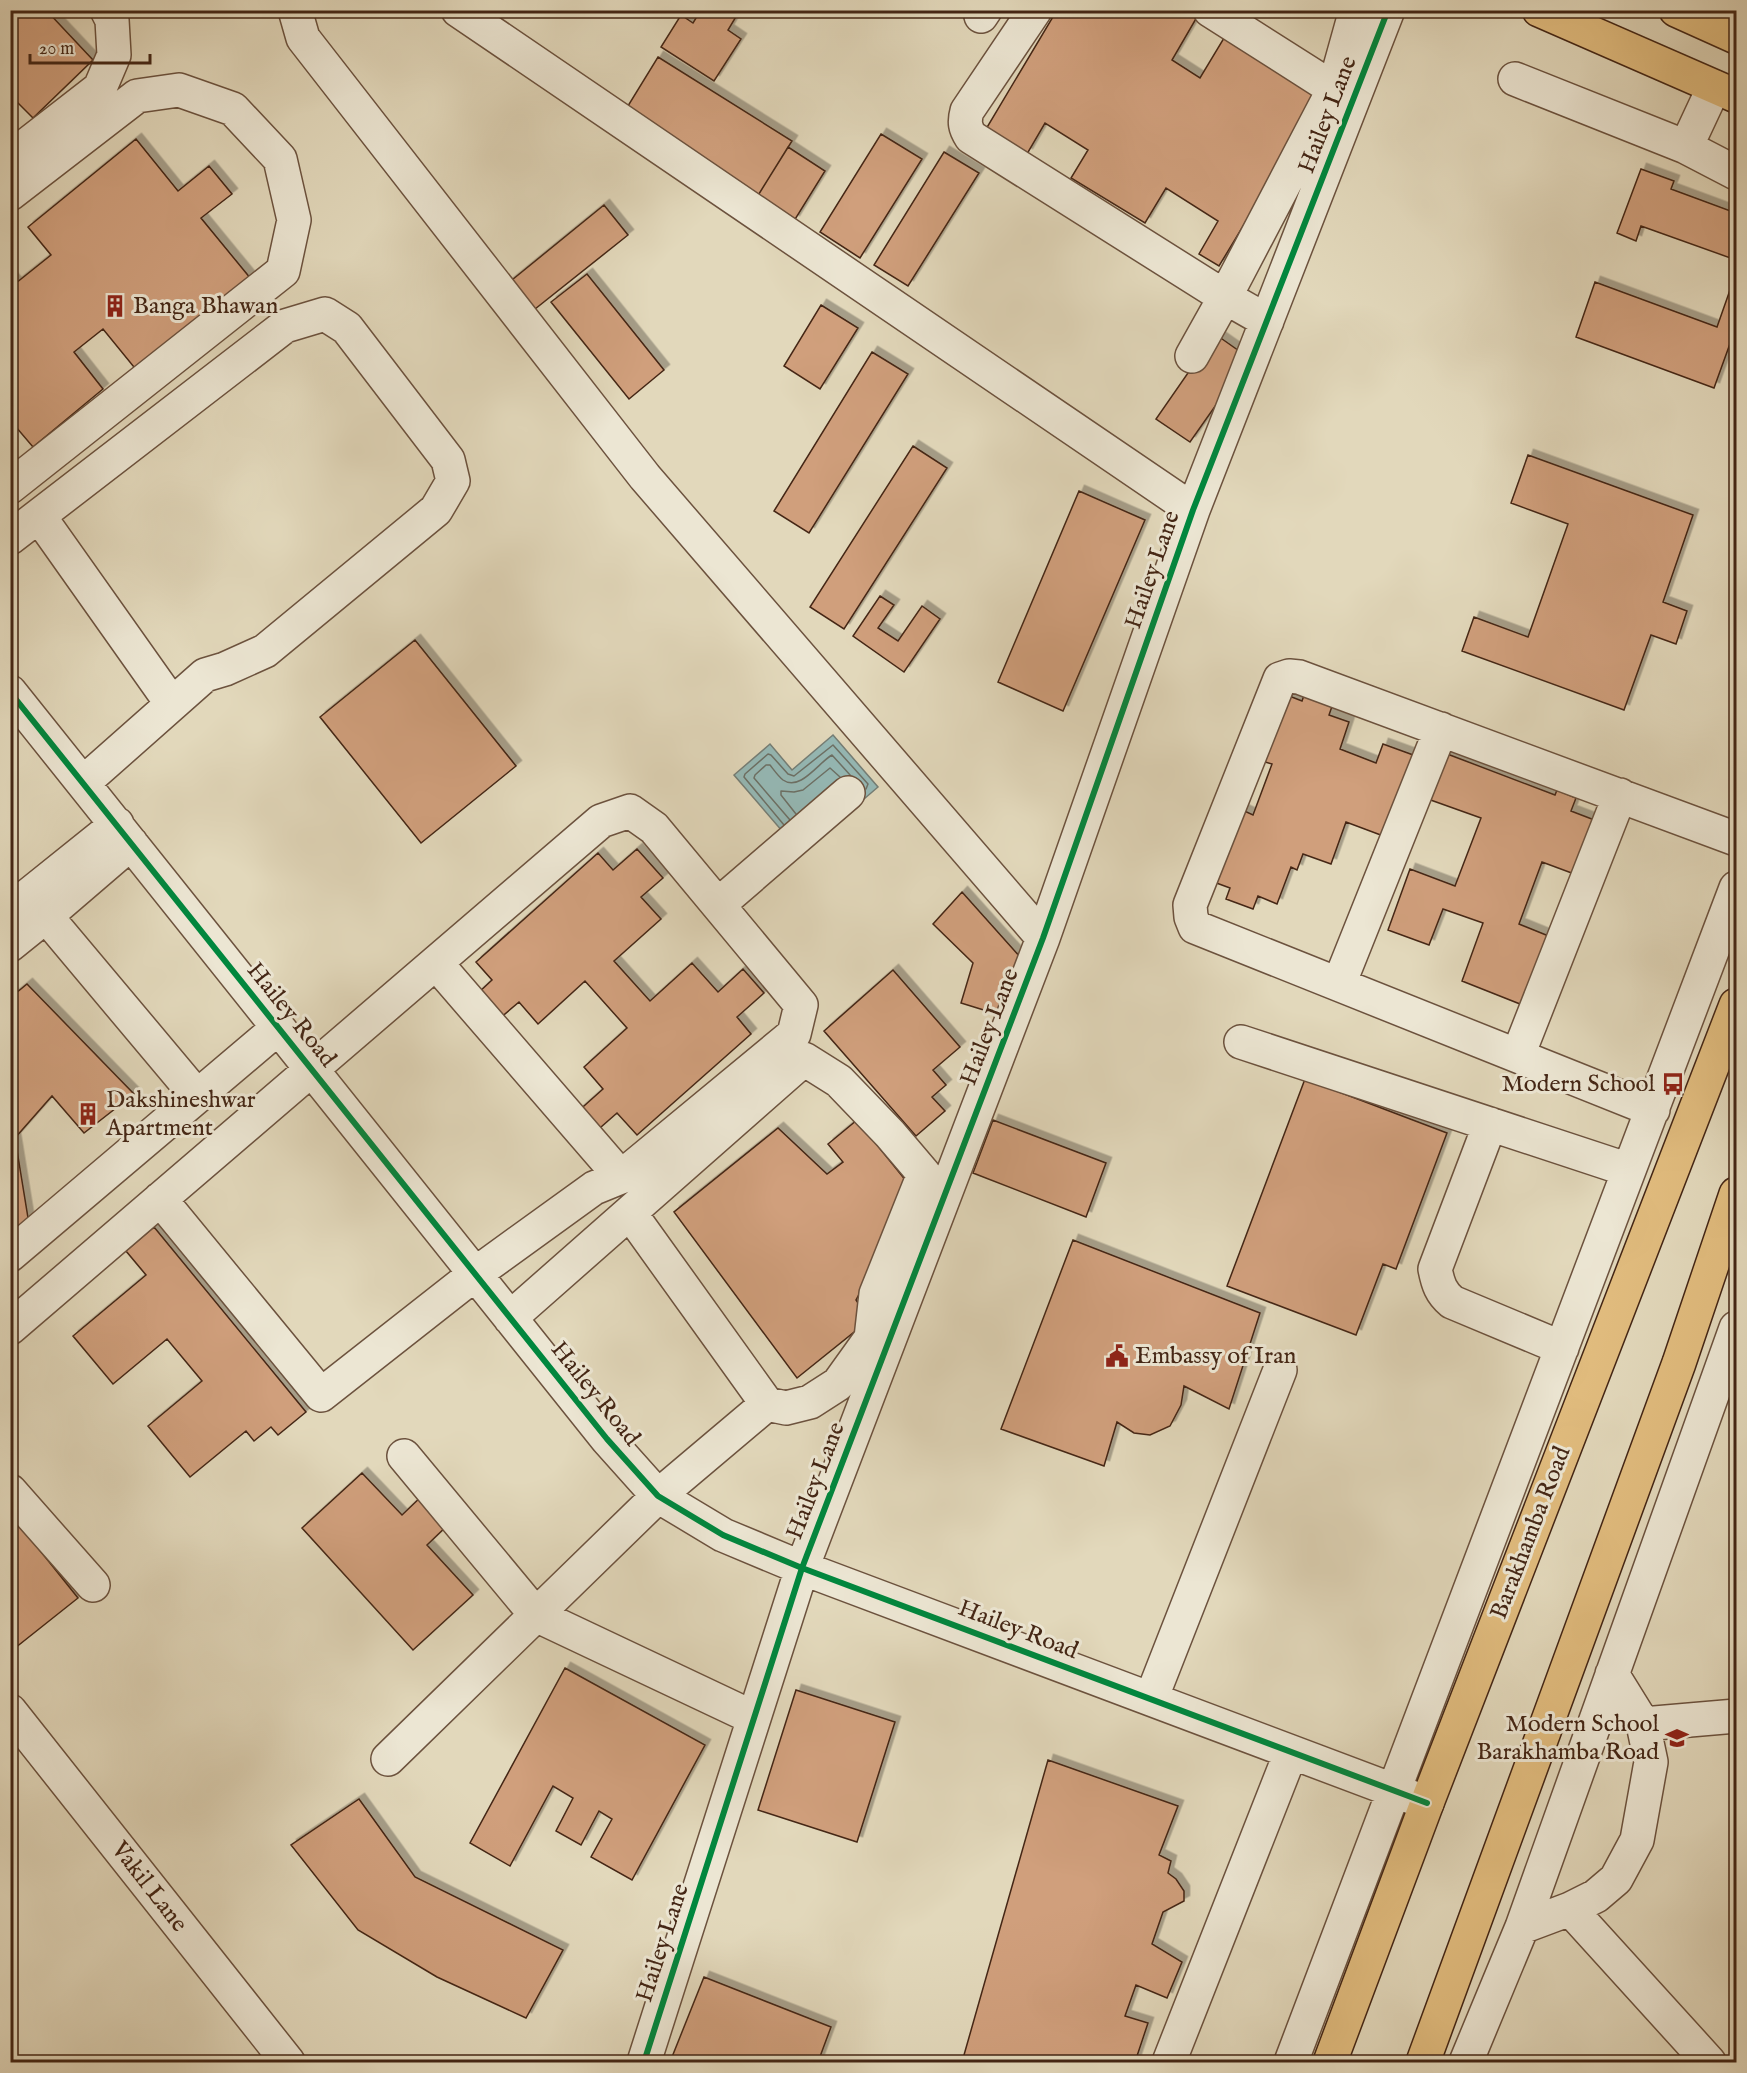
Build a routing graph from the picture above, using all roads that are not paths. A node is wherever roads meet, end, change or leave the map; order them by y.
1 (107, 10) edge
2 (295, 10) edge
3 (458, 10) edge
4 (1035, 10) edge
5 (1210, 10) edge
6 (1356, 10) edge
7 (1388, 10) edge
8 (1539, 10) edge
9 (1676, 10) edge
10 (1719, 24) edge
11 (1515, 80) dead end
12 (1334, 89) junction
13 (1725, 91) edge
14 (1686, 147) junction
15 (10, 158) edge
16 (1737, 173) edge
17 (10, 194) edge
18 (1225, 297) junction
19 (1267, 321) junction
20 (1192, 356) dead end
21 (14, 477) edge
22 (1193, 510) junction
23 (39, 516) junction
24 (10, 538) edge
25 (10, 692) edge
26 (172, 704) junction
27 (1441, 729) junction
28 (83, 783) junction
29 (848, 793) dead end
30 (1620, 795) junction
31 (124, 834) junction
32 (1737, 839) edge
33 (1737, 888) edge
34 (718, 905) junction
35 (10, 909) edge
36 (46, 916) junction
37 (1043, 938) junction
38 (10, 945) edge
39 (436, 963) junction
40 (1339, 984) junction
41 (1737, 1005) edge
42 (278, 1028) junction
43 (1241, 1042) dead end
44 (1518, 1055) junction
45 (312, 1069) junction
46 (197, 1096) junction
47 (1653, 1110) junction
48 (1490, 1124) junction
49 (1629, 1170) junction
50 (621, 1177) junction
51 (1737, 1194) edge
52 (160, 1199) junction
53 (630, 1213) junction
54 (10, 1255) edge
55 (475, 1274) junction
56 (510, 1318) junction
57 (10, 1328) edge
58 (1737, 1328) edge
59 (1562, 1348) junction
60 (1280, 1370) dead end
61 (766, 1404) junction
62 (404, 1456) dead end
63 (10, 1491) edge
64 (658, 1496) junction
65 (802, 1568) junction
66 (93, 1585) dead end
67 (536, 1615) junction
68 (1612, 1674) junction
69 (1152, 1699) junction
70 (10, 1711) edge
71 (1737, 1716) edge
72 (754, 1718) junction
73 (1642, 1724) junction
74 (1291, 1752) junction
75 (388, 1759) dead end
76 (1394, 1790) junction
77 (1427, 1803) junction
78 (1510, 1823) junction
79 (1554, 1836) junction
80 (1570, 1909) junction
81 (1522, 1927) junction
82 (288, 2062) edge
83 (644, 2062) edge
84 (1169, 2062) edge
85 (1291, 2062) edge
86 (1330, 2062) edge
87 (1423, 2062) edge
88 (1466, 2062) edge
89 (1709, 2062) edge

1 - 15 street
2 - 37 street
3 - 22 street
4 - 18 street
5 - 12 street
6 - 12 street
7 - 19 street, Hailey Lane
8 - 13 main road
9 - 10 main road
11 - 14 street
12 - 18 street
13 - 14 street
14 - 16 street
17 - 21 street
18 - 19 street
18 - 20 street
19 - 22 street, Hailey Lane
22 - 37 street, Hailey Lane
23 - 24 street
23 - 26 street
23 - 26 street
25 - 28 street, Hailey Road
26 - 28 street
27 - 30 street
27 - 40 street
27 - 40 street
28 - 31 street, Hailey Road
29 - 34 street
30 - 32 street
30 - 44 street
31 - 35 street
31 - 36 street
31 - 42 street, Hailey Road
33 - 47 street
34 - 39 street
34 - 50 street
36 - 38 street
36 - 46 street
37 - 65 street, Hailey Lane
39 - 45 street
39 - 50 street
40 - 44 street
41 - 77 main road, Barakhamba Road
42 - 45 street, Hailey Road
42 - 46 street
43 - 48 street
44 - 47 street
45 - 52 street
45 - 55 street, Hailey Road
46 - 54 street
47 - 49 street
48 - 49 street
48 - 59 street
49 - 59 street
50 - 55 street
51 - 78 main road
52 - 55 street
52 - 57 street
53 - 56 street
53 - 61 street
53 - 61 street
55 - 56 street, Hailey Road
56 - 64 street, Hailey Road
58 - 68 street
59 - 76 street
60 - 69 street
61 - 64 street
62 - 67 street
63 - 66 street
64 - 65 street, Hailey Road
64 - 67 street
65 - 69 street, Hailey Road
65 - 72 street, Hailey Lane
67 - 72 street
67 - 75 street
68 - 73 street
68 - 79 street
69 - 74 street, Hailey Road
70 - 82 street, Vakil Lane
71 - 73 street
72 - 83 street, Hailey Lane
73 - 80 street
74 - 76 street, Hailey Road
74 - 84 street
76 - 77 street, Hailey Road
76 - 85 street
77 - 86 main road, Barakhamba Road
78 - 79 street
78 - 87 main road
79 - 81 street
80 - 81 street
80 - 89 street
81 - 88 street

